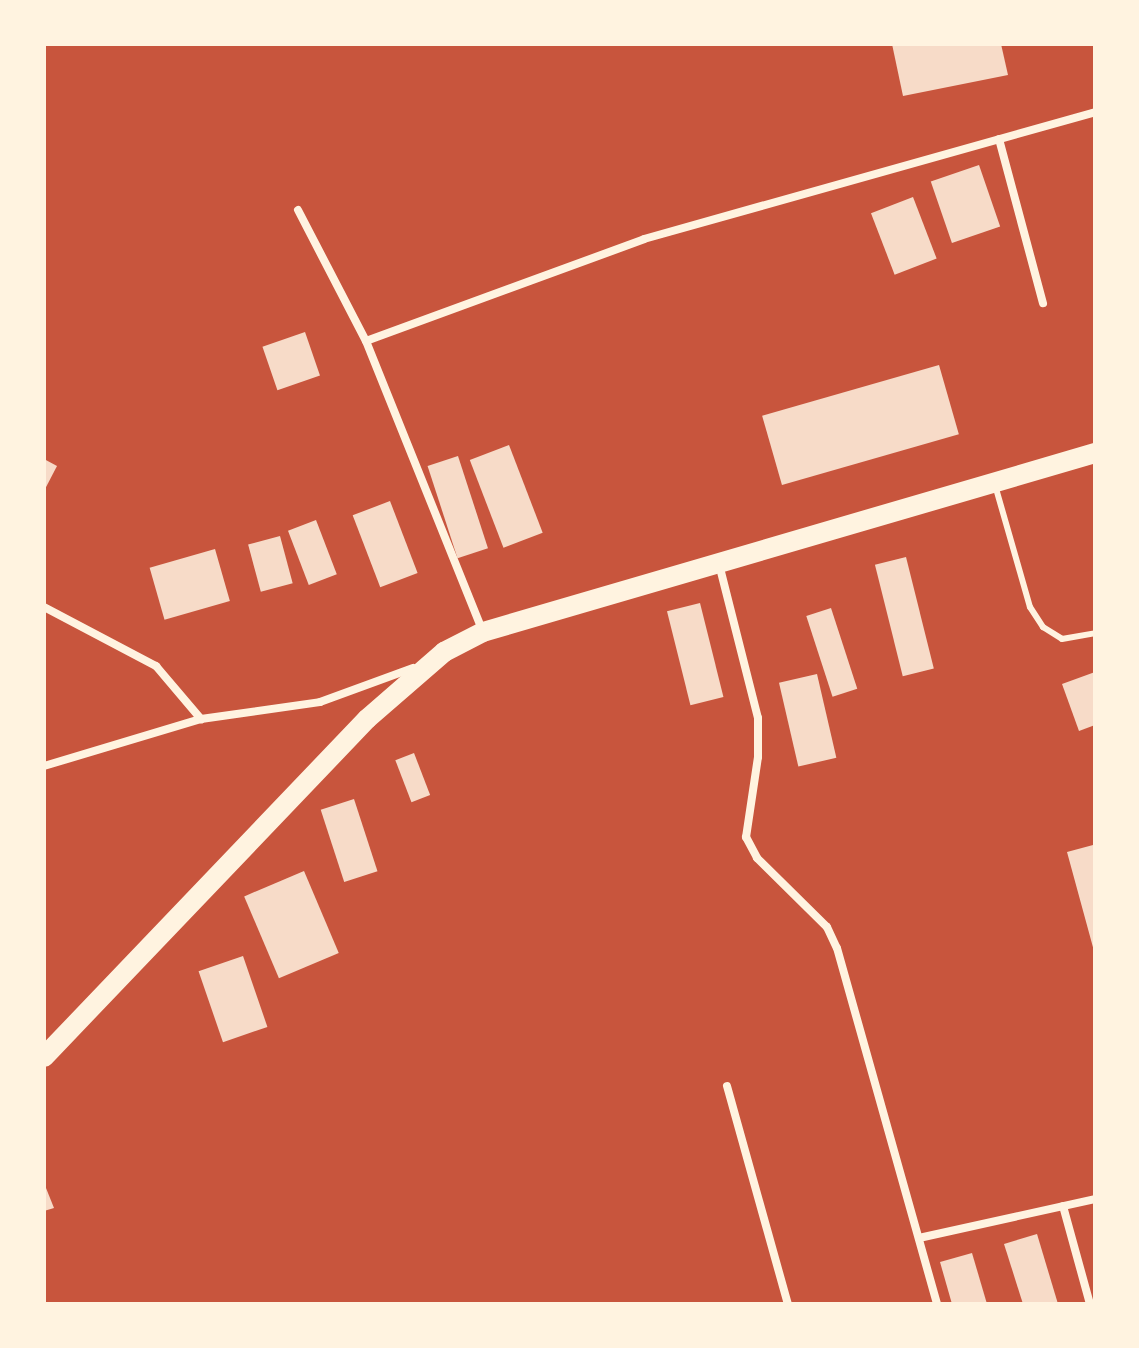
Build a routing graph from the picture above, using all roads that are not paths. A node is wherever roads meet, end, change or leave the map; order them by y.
1 (1095, 112) edge
2 (999, 139) junction
3 (298, 210) dead end
4 (1043, 303) dead end
5 (366, 341) junction
6 (1094, 457) edge
7 (993, 481) junction
8 (719, 563) junction
9 (44, 607) edge
10 (483, 632) junction
11 (1095, 633) edge
12 (444, 652) junction
13 (201, 719) junction
14 (44, 766) edge
15 (44, 1057) edge
16 (727, 1086) dead end
17 (1095, 1199) edge
18 (1063, 1206) junction
19 (919, 1238) junction
20 (788, 1304) edge
21 (937, 1304) edge
22 (1090, 1304) edge

1 - 2 street
2 - 4 street
2 - 5 street
3 - 5 street
5 - 10 street
6 - 7 main road
7 - 8 main road
7 - 11 lane
8 - 10 main road
8 - 19 street
9 - 13 street
10 - 12 main road
12 - 13 street
12 - 15 main road
13 - 14 street
16 - 20 street
17 - 18 street
18 - 19 street
18 - 22 street
19 - 21 street

